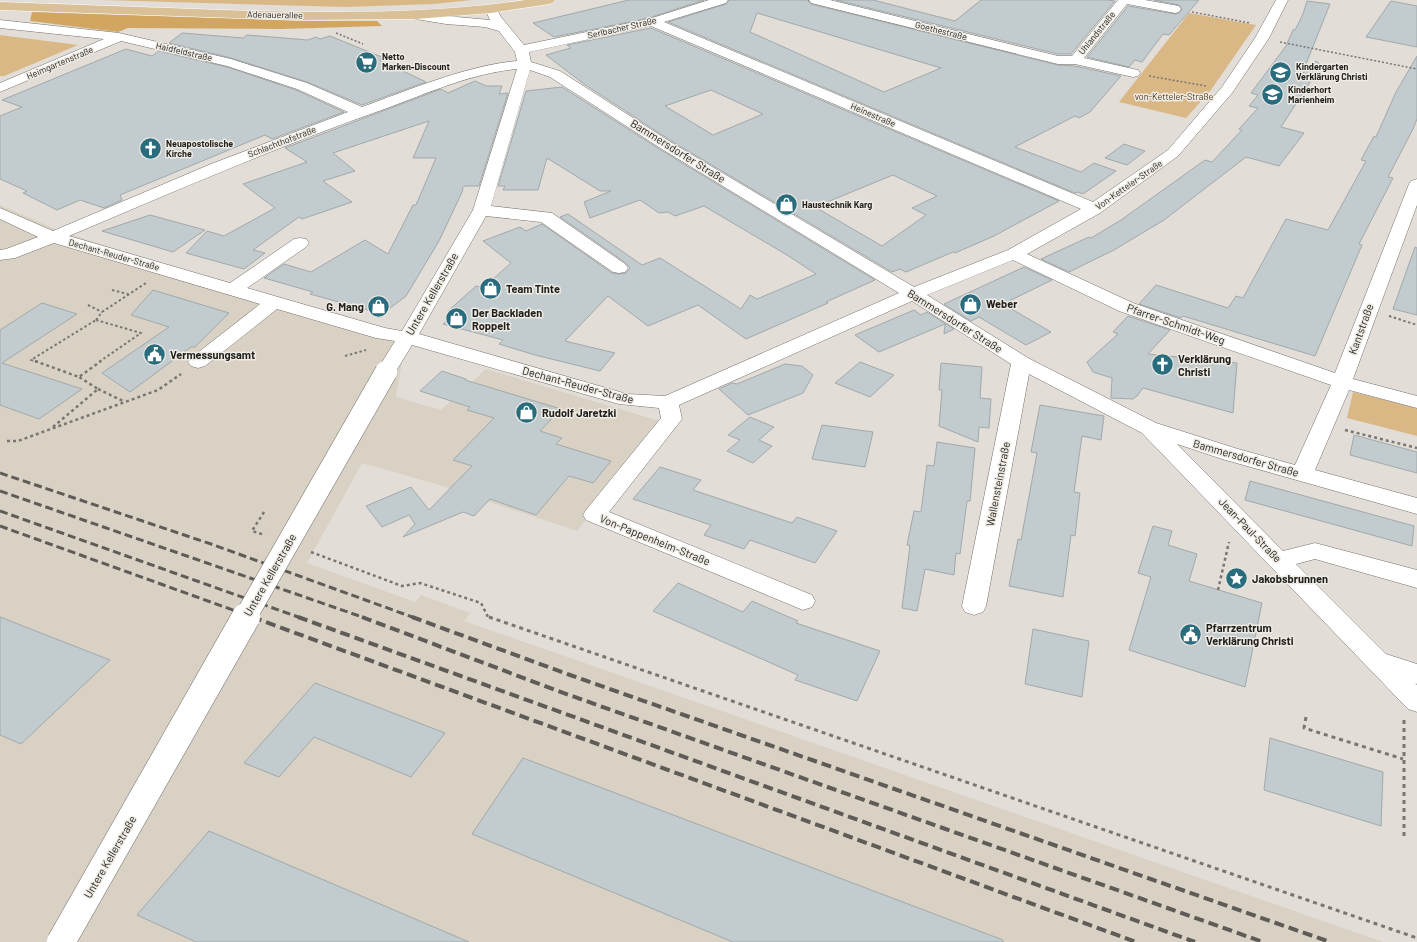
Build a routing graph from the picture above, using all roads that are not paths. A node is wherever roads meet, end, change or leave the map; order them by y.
1 (549, 0) edge
2 (722, 0) edge
3 (815, 0) edge
4 (1124, 0) edge
5 (1282, 0) edge
6 (0, 6) edge
7 (491, 9) junction
8 (1176, 9) road end
9 (416, 15) junction
10 (652, 22) junction
11 (0, 24) edge
12 (505, 29) junction
13 (119, 37) junction
14 (523, 57) junction
15 (1072, 60) junction
16 (1133, 73) road end
17 (4, 84) edge
18 (361, 112) junction
19 (1415, 195) edge
20 (1094, 209) junction
21 (481, 210) junction
22 (0, 212) edge
23 (53, 237) junction
24 (300, 243) dead end
25 (1014, 254) junction
26 (0, 255) edge
27 (619, 268) dead end
28 (232, 290) junction
29 (913, 294) junction
30 (274, 302) junction
31 (407, 337) junction
32 (198, 362) road end
33 (1022, 362) junction
34 (1342, 382) junction
35 (668, 402) junction
36 (1417, 402) edge
37 (1149, 428) junction
38 (1302, 474) junction
39 (1417, 506) edge
40 (1279, 560) junction
41 (1417, 579) edge
42 (803, 601) dead end
43 (974, 606) dead end
44 (1413, 688) edge
45 (61, 942) edge

1 - 7 main road, Adenauerallee
2 - 10 street, Serlbacher Straße
3 - 15 street, Goethestraße
4 - 8 street
4 - 15 street, Uhlandstraße
5 - 20 street, Von-Ketteler-Straße
6 - 9 main road, Adenauerallee
7 - 9 main road, Adenauerallee
7 - 12 street
9 - 12 street
10 - 14 street, Serlbacher Straße
10 - 20 street, Heinestraße
11 - 13 street, Haidfeldstraße
12 - 14 street
13 - 17 street, Heimgartenstraße
13 - 18 street, Haidfeldstraße
14 - 18 street, Schlachthofstraße
14 - 21 street, Untere Kellerstraße
14 - 29 street, Bammersdorfer Straße
15 - 16 street, Goethestraße
18 - 23 street, Schlachthofstraße
19 - 34 street, Kantstraße
20 - 25 street, Von-Ketteler-Straße
21 - 27 street
21 - 31 street, Untere Kellerstraße
22 - 23 street, Dechant-Reuder-Straße
23 - 26 street, Schlachthofstraße
23 - 28 street, Dechant-Reuder-Straße
24 - 28 street
25 - 29 street, Von-Ketteler-Straße
25 - 34 street, Pfarrer-Schmidt-Weg
28 - 30 street, Dechant-Reuder-Straße
29 - 33 street, Bammersdorfer Straße
29 - 35 street, Dechant-Reuder-Straße
30 - 31 street, Dechant-Reuder-Straße
30 - 32 street
31 - 35 street, Dechant-Reuder-Straße
31 - 45 street, Untere Kellerstraße, bridge
33 - 37 street, Bammersdorfer Straße
33 - 43 street, Wallensteinstraße
34 - 36 street, Pfarrer-Schmidt-Weg
34 - 38 street, Kantstraße
35 - 42 street, Von-Pappenheim-Straße
37 - 38 street, Bammersdorfer Straße
37 - 40 street, Jean-Paul-Straße
38 - 39 street, Bammersdorfer Straße
40 - 41 street
40 - 44 street, Jean-Paul-Straße

